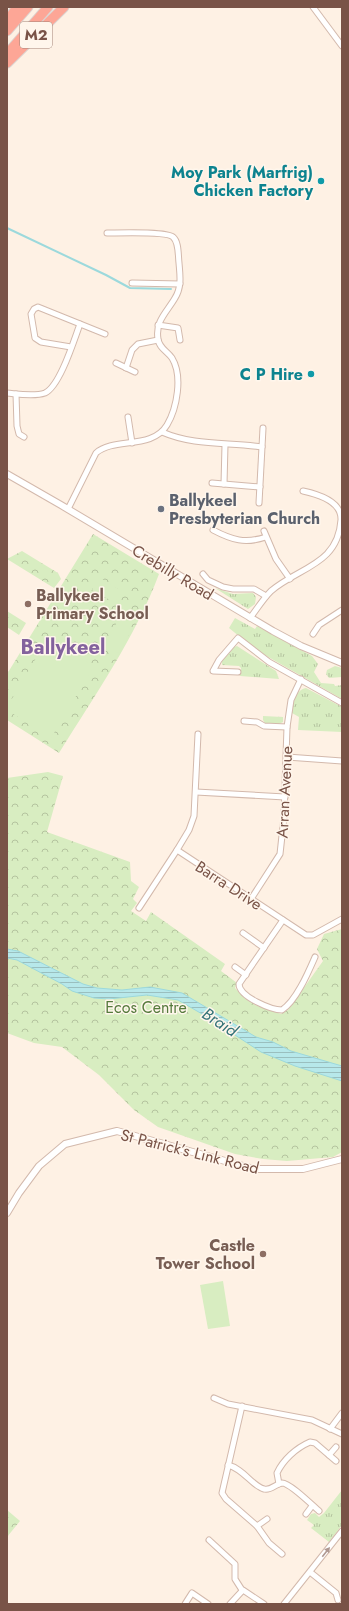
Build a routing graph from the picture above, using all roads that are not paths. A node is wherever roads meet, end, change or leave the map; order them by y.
1 (17, 7) edge
2 (28, 7) edge
3 (48, 7) edge
4 (64, 7) edge
5 (313, 7) edge
6 (7, 20) edge
7 (7, 31) edge
8 (342, 46) edge
9 (7, 54) edge
10 (7, 63) edge
11 (107, 233) dead end
12 (132, 283) dead end
13 (180, 284) junction
14 (80, 324) junction
15 (158, 325) junction
16 (105, 334) dead end
17 (158, 340) junction
18 (180, 340) dead end
19 (71, 348) junction
20 (116, 363) dead end
21 (126, 368) junction
22 (135, 372) dead end
23 (7, 393) edge
24 (16, 394) junction
25 (128, 417) dead end
26 (263, 428) dead end
27 (162, 432) junction
28 (24, 437) dead end
29 (132, 443) junction
30 (225, 445) junction
31 (262, 447) junction
32 (7, 474) edge
33 (212, 483) dead end
34 (224, 484) junction
35 (260, 487) junction
36 (303, 491) dead end
37 (259, 503) dead end
38 (68, 509) junction
39 (342, 513) edge
40 (212, 530) dead end
41 (264, 531) dead end
42 (266, 537) junction
43 (340, 541) edge
44 (203, 574) dead end
45 (290, 579) junction
46 (266, 596) junction
47 (342, 610) edge
48 (250, 618) junction
49 (313, 634) dead end
50 (342, 663) edge
51 (238, 672) dead end
52 (301, 679) junction
53 (342, 703) edge
54 (244, 721) dead end
55 (287, 727) junction
56 (198, 734) dead end
57 (287, 757) junction
58 (342, 761) edge
59 (196, 792) junction
60 (285, 797) junction
61 (177, 850) junction
62 (252, 899) junction
63 (139, 908) dead end
64 (342, 919) edge
65 (283, 920) junction
66 (243, 933) dead end
67 (264, 948) junction
68 (315, 957) dead end
69 (235, 967) dead end
70 (246, 975) junction
71 (342, 1159) edge
72 (7, 1213) edge
73 (214, 1398) dead end
74 (242, 1406) junction
75 (342, 1413) edge
76 (330, 1429) junction
77 (342, 1434) edge
78 (336, 1447) dead end
79 (329, 1455) junction
80 (336, 1461) dead end
81 (228, 1465) junction
82 (280, 1484) junction
83 (312, 1506) junction
84 (319, 1511) dead end
85 (306, 1514) dead end
86 (267, 1518) dead end
87 (257, 1526) junction
88 (342, 1531) edge
89 (209, 1540) dead end
90 (282, 1554) dead end
91 (310, 1572) junction
92 (242, 1590) junction
93 (338, 1600) dead end
94 (185, 1604) edge
95 (208, 1604) edge
96 (230, 1604) edge
97 (264, 1604) edge
98 (284, 1604) edge

1 - 6 highway, M2
2 - 7 highway, M2
3 - 9 highway, M2
4 - 10 highway, M2
5 - 8 street
11 - 13 street
12 - 13 street
13 - 15 street
14 - 16 street
14 - 19 street
14 - 19 street
15 - 17 street
15 - 18 street
17 - 21 street
17 - 27 street
19 - 24 street
20 - 21 street
21 - 22 street
23 - 24 street
24 - 28 street
25 - 29 street
26 - 31 street
27 - 29 street
27 - 30 street
29 - 38 street
30 - 31 street
30 - 34 street
31 - 35 street
32 - 38 street, Crebilly Road
33 - 34 street
34 - 35 street
35 - 37 street
36 - 39 street
38 - 48 street, Crebilly Road
39 - 43 street
40 - 42 street
41 - 42 street
42 - 45 street
43 - 45 street
44 - 46 street
45 - 46 street
46 - 48 street
47 - 49 street
48 - 50 street, Crebilly Road
51 - 52 street
52 - 53 street
52 - 55 street, Arran Avenue
54 - 55 street
55 - 57 street, Arran Avenue
56 - 59 street
57 - 58 street
57 - 60 street, Arran Avenue
59 - 60 street
59 - 61 street
60 - 62 street, Arran Avenue
61 - 62 street, Barra Drive
61 - 63 street
62 - 65 street, Barra Drive
64 - 65 street, Barra Drive
65 - 67 street
66 - 67 street
67 - 70 street
68 - 70 street
69 - 70 street
71 - 72 street, St Patrick’s Link Road
73 - 74 street
74 - 76 street
74 - 81 street
75 - 76 street
76 - 77 street
78 - 79 street
79 - 80 street
79 - 82 street
81 - 82 street
81 - 87 street
82 - 83 street
83 - 84 street
83 - 85 street
86 - 87 street
87 - 90 street
91 -> 88 street
89 - 92 street
91 - 93 street
91 - 98 street
92 - 96 street
92 - 97 street
94 - 95 street

